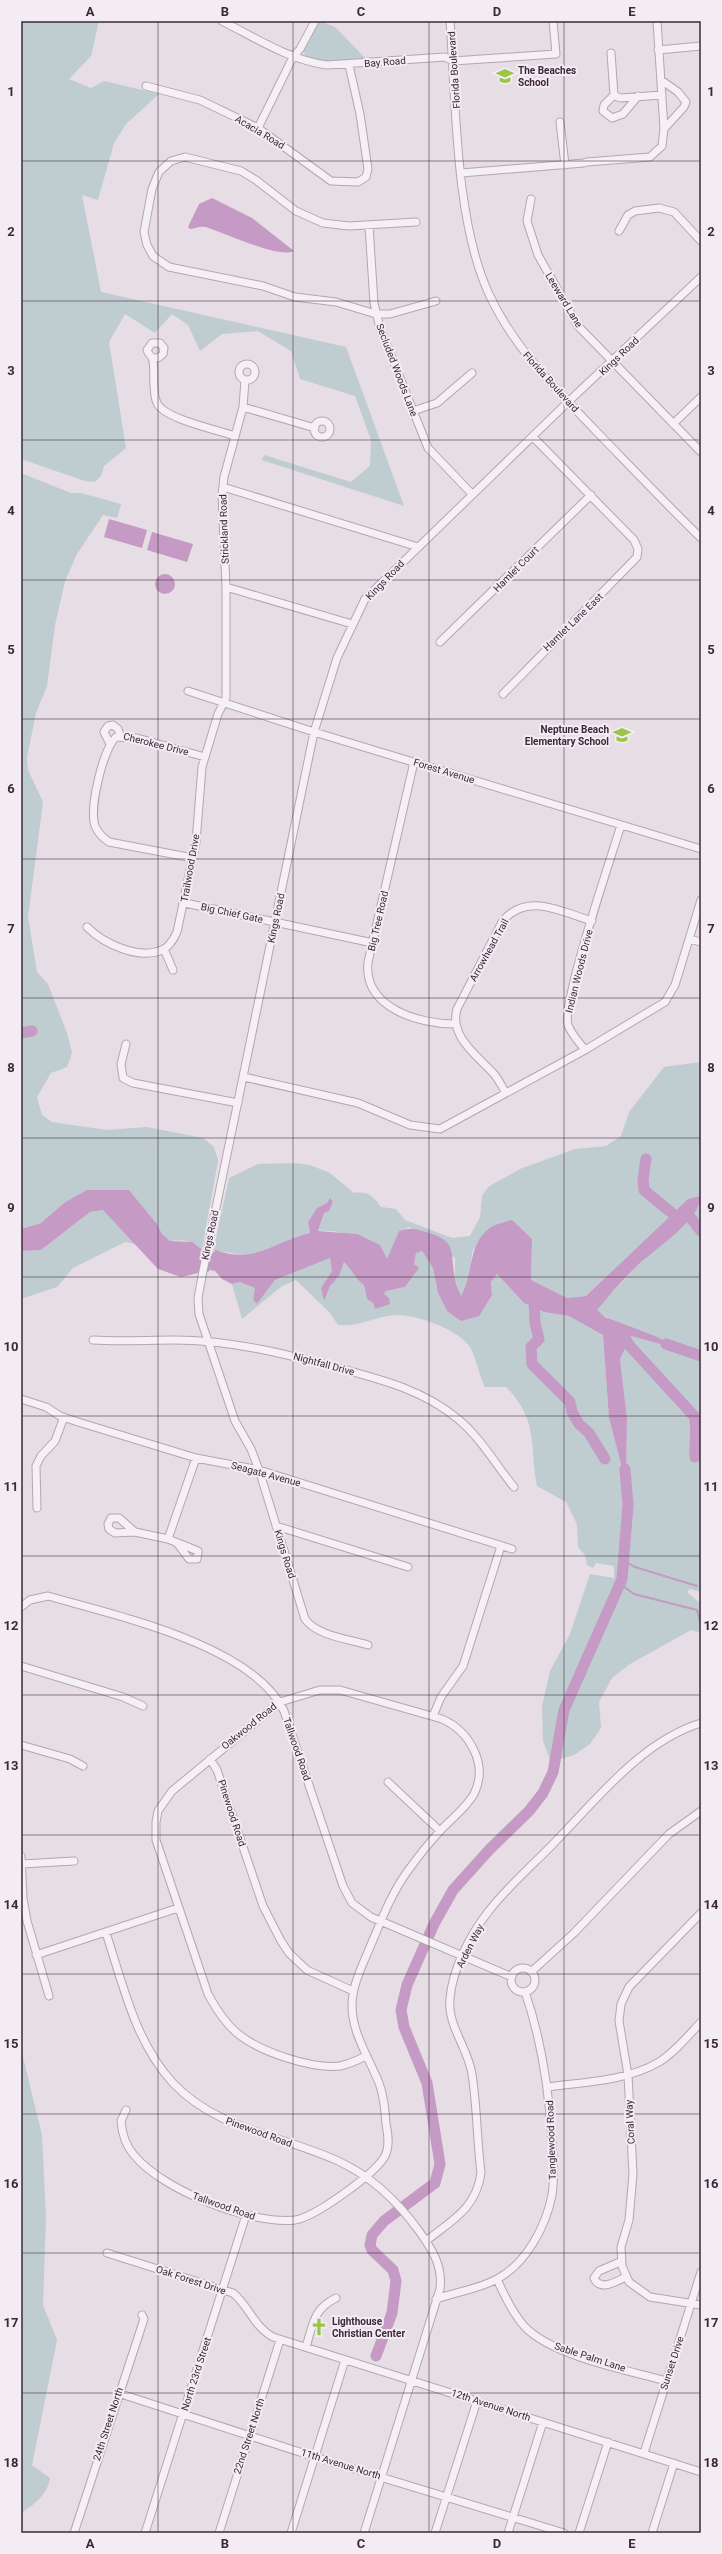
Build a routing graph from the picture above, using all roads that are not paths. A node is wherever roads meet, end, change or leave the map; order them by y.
1 (222, 21) edge
2 (314, 21) edge
3 (450, 21) edge
4 (553, 21) edge
5 (657, 21) edge
6 (701, 46) edge
7 (658, 50) junction
8 (611, 53) dead end
9 (292, 57) junction
10 (453, 61) junction
11 (349, 64) junction
12 (661, 80) junction
13 (146, 86) dead end
14 (614, 95) junction
15 (662, 95) junction
16 (638, 96) junction
17 (560, 122) dead end
18 (258, 128) junction
19 (664, 129) junction
20 (565, 165) junction
21 (461, 173) junction
22 (531, 199) dead end
23 (416, 222) dead end
24 (369, 226) junction
25 (619, 231) dead end
26 (701, 241) edge
27 (701, 277) edge
28 (436, 301) dead end
29 (376, 314) junction
30 (152, 358) dead end
31 (612, 361) junction
32 (472, 373) dead end
33 (245, 380) dead end
34 (701, 397) edge
35 (568, 402) junction
36 (243, 407) junction
37 (413, 411) junction
38 (673, 424) junction
39 (315, 428) dead end
40 (235, 436) junction
41 (533, 437) junction
42 (701, 452) edge
43 (223, 488) junction
44 (472, 494) junction
45 (591, 495) junction
46 (701, 538) edge
47 (418, 546) junction
48 (226, 587) junction
49 (352, 624) junction
50 (440, 642) dead end
51 (188, 691) dead end
52 (503, 694) dead end
53 (225, 702) junction
54 (314, 732) junction
55 (120, 735) junction
56 (110, 744) junction
57 (205, 757) junction
58 (414, 762) junction
59 (621, 825) junction
60 (701, 849) edge
61 (192, 858) junction
62 (701, 900) edge
63 (185, 903) junction
64 (592, 921) junction
65 (275, 922) junction
66 (87, 927) dead end
67 (689, 939) junction
68 (701, 942) edge
69 (373, 943) junction
70 (164, 949) junction
71 (173, 970) dead end
72 (455, 1024) junction
73 (126, 1044) dead end
74 (585, 1050) junction
75 (244, 1077) junction
76 (506, 1094) junction
77 (238, 1103) junction
78 (93, 1340) dead end
79 (209, 1343) junction
80 (21, 1399) edge
81 (64, 1417) junction
82 (196, 1458) junction
83 (259, 1470) junction
84 (514, 1487) dead end
85 (37, 1508) dead end
86 (276, 1526) junction
87 (135, 1532) dead end
88 (168, 1539) junction
89 (177, 1543) dead end
90 (501, 1546) junction
91 (512, 1549) dead end
92 (408, 1567) dead end
93 (21, 1607) edge
94 (368, 1644) dead end
95 (21, 1666) edge
96 (280, 1702) junction
97 (143, 1706) dead end
98 (434, 1716) junction
99 (701, 1723) edge
100 (21, 1745) edge
101 (210, 1758) junction
102 (83, 1766) dead end
103 (388, 1782) dead end
104 (701, 1811) edge
105 (440, 1831) junction
106 (21, 1860) edge
107 (74, 1860) dead end
108 (178, 1908) junction
109 (701, 1913) edge
110 (382, 1922) junction
111 (106, 1933) junction
112 (36, 1955) junction
113 (463, 1957) junction
114 (531, 1972) junction
115 (512, 1977) junction
116 (353, 1991) junction
117 (524, 1992) junction
118 (49, 1996) dead end
119 (701, 2022) edge
120 (366, 2056) junction
121 (628, 2075) junction
122 (548, 2087) junction
123 (126, 2110) dead end
124 (363, 2176) junction
125 (246, 2215) junction
126 (426, 2241) junction
127 (107, 2253) dead end
128 (620, 2262) junction
129 (701, 2272) edge
130 (626, 2277) junction
131 (497, 2279) junction
132 (222, 2290) junction
133 (336, 2298) dead end
134 (436, 2299) junction
135 (692, 2302) junction
136 (701, 2305) edge
137 (142, 2315) dead end
138 (280, 2340) junction
139 (306, 2348) junction
140 (345, 2360) junction
141 (411, 2380) junction
142 (666, 2381) junction
143 (118, 2393) junction
144 (477, 2401) junction
145 (183, 2413) junction
146 (542, 2422) junction
147 (250, 2435) junction
148 (608, 2442) junction
149 (644, 2454) junction
150 (315, 2457) junction
151 (674, 2463) junction
152 (701, 2472) edge
153 (382, 2477) junction
154 (446, 2496) junction
155 (513, 2517) junction
156 (74, 2533) edge
157 (145, 2533) edge
158 (219, 2533) edge
159 (291, 2533) edge
160 (364, 2533) edge
161 (435, 2533) edge
162 (508, 2533) edge
163 (564, 2533) edge
164 (579, 2533) edge
165 (652, 2533) edge

1 - 9 street, Bay Road
2 - 9 street
3 - 10 street, Florida Boulevard
4 - 10 street, Bay Road
5 - 7 street
6 - 7 street
7 - 12 street
8 - 14 street
9 - 11 street, Bay Road
9 - 18 street
10 - 11 street, Bay Road
10 - 21 street, Florida Boulevard
11 - 18 street, Acacia Road
12 - 15 street
12 - 19 street
13 - 18 street, Acacia Road
14 - 16 street
14 - 16 street
15 - 16 street
15 - 19 street
17 - 20 street
19 - 20 street
20 - 21 street
21 - 35 street, Florida Boulevard
22 - 31 street, Leeward Lane
23 - 24 street
24 - 29 street, Secluded Woods Lane
24 - 29 street
25 - 26 street
27 - 31 street, Kings Road
28 - 29 street
29 - 37 street, Secluded Woods Lane
30 - 40 street
31 - 35 street, Kings Road
31 - 38 street, Leeward Lane
32 - 37 street
33 - 36 street
34 - 38 street
35 - 41 street, Kings Road
35 - 46 street, Florida Boulevard
36 - 39 street
36 - 40 street
37 - 44 street, Secluded Woods Lane
38 - 42 street, Leeward Lane
40 - 43 street
41 - 44 street, Kings Road
41 - 45 street
43 - 47 street, Strickland Road
43 - 48 street, Strickland Road
44 - 47 street, Kings Road
45 - 50 street, Hamlet Court
45 - 52 street, Hamlet Lane East
47 - 49 street, Kings Road
48 - 49 street
48 - 53 street, Strickland Road
49 - 54 street, Kings Road
51 - 53 street, Forest Avenue
53 - 54 street, Forest Avenue
53 - 57 street, Trailwood Drive
54 - 58 street, Forest Avenue
54 - 65 street, Kings Road
55 - 56 street, Cherokee Drive
55 - 56 street
55 - 57 street, Cherokee Drive
56 - 61 street, Cherokee Drive
57 - 61 street, Trailwood Drive
58 - 59 street, Forest Avenue
58 - 69 street, Big Tree Road
59 - 60 street, Forest Avenue
59 - 64 street, Indian Woods Drive
61 - 63 street, Trailwood Drive
62 - 67 street
63 - 65 street, Big Chief Gate
63 - 70 street, Trailwood Drive
64 - 72 street, Arrowhead Trail
64 - 74 street, Indian Woods Drive
65 - 69 street, Big Chief Gate
65 - 75 street, Kings Road
66 - 70 street
67 - 68 street
67 - 74 street
69 - 72 street, Big Tree Road
70 - 71 street
72 - 76 street
73 - 77 street
74 - 76 street
75 - 76 street
75 - 77 street, Kings Road
77 - 79 street, Kings Road
78 - 79 street, Nightfall Drive
79 - 83 street, Kings Road
79 - 84 street, Nightfall Drive
80 - 81 street, Seagate Avenue
81 - 82 street, Seagate Avenue
81 - 85 street
82 - 83 street, Seagate Avenue
82 - 88 street
83 - 86 street, Kings Road
83 - 90 street, Seagate Avenue
86 - 92 street
86 - 94 street, Kings Road
87 - 88 street
88 - 89 street
90 - 91 street, Seagate Avenue
90 - 98 street
93 - 96 street, Tallwood Road
95 - 97 street
96 - 98 street, Oakwood Road
96 - 101 street, Oakwood Road
96 - 110 street, Tallwood Road
98 - 105 street, Oakwood Road
99 - 113 street, Arden Way
100 - 102 street
101 - 108 street, Oakwood Road
101 - 116 street, Pinewood Road
103 - 105 street
104 - 114 street
105 - 110 street, Oakwood Road
106 - 107 street
106 - 112 street
108 - 111 street
108 - 120 street, Oakwood Road
109 - 121 street, Coral Way
110 - 113 street, Tallwood Road
110 - 116 street, Oakwood Road
111 - 112 street
111 - 124 street, Pinewood Road
112 - 118 street
113 - 115 street, Tallwood Road
113 - 126 street, Arden Way
114 - 115 street
114 - 117 street
115 - 117 street
116 - 120 street, Oakwood Road
117 - 122 street, Tanglewood Road
119 - 121 street
120 - 124 street, Oakwood Road
121 - 122 street
121 - 128 street, Coral Way
122 - 131 street, Tanglewood Road
123 - 125 street, Tallwood Road
124 - 125 street, Tallwood Road
124 - 126 street, Pinewood Road
125 - 132 street, North 23rd Street
126 - 134 street, Pinewood Road
127 - 132 street, Oak Forest Drive
128 - 130 street, Coral Way
128 - 130 street
129 - 135 street, Sunset Drive
130 - 135 street, Coral Way
131 - 134 street, Tanglewood Road
131 - 142 street, Sable Palm Lane
132 - 138 street, Oak Forest Drive
132 - 145 street, North 23rd Street
133 - 139 street
134 - 141 street, Pinewood Road
135 - 136 street, Coral Way
135 - 142 street, Sunset Drive
137 - 143 street, 24th Street North
138 - 139 street, 12th Avenue North
138 - 147 street, 22nd Street North
139 - 140 street, 12th Avenue North
140 - 141 street, 12th Avenue North
140 - 150 street
141 - 144 street, 12th Avenue North
141 - 153 street, Pinewood Road
142 - 149 street, Sunset Drive
143 - 145 street, 11th Avenue North
143 - 156 street, 24th Street North
144 - 146 street, 12th Avenue North
144 - 154 street
145 - 147 street, 11th Avenue North
145 - 157 street, North 23rd Street
146 - 148 street, 12th Avenue North
146 - 155 street
147 - 150 street, 11th Avenue North
147 - 158 street, 22nd Street North
148 - 149 street, 12th Avenue North
148 - 164 street
149 - 151 street, 12th Avenue North
150 - 153 street, 11th Avenue North
150 - 159 street
151 - 152 street, 12th Avenue North
151 - 165 street
153 - 154 street, 11th Avenue North
153 - 160 street, Pinewood Road
154 - 155 street, 11th Avenue North
154 - 161 street
155 - 162 street
155 - 163 street, 11th Avenue North

